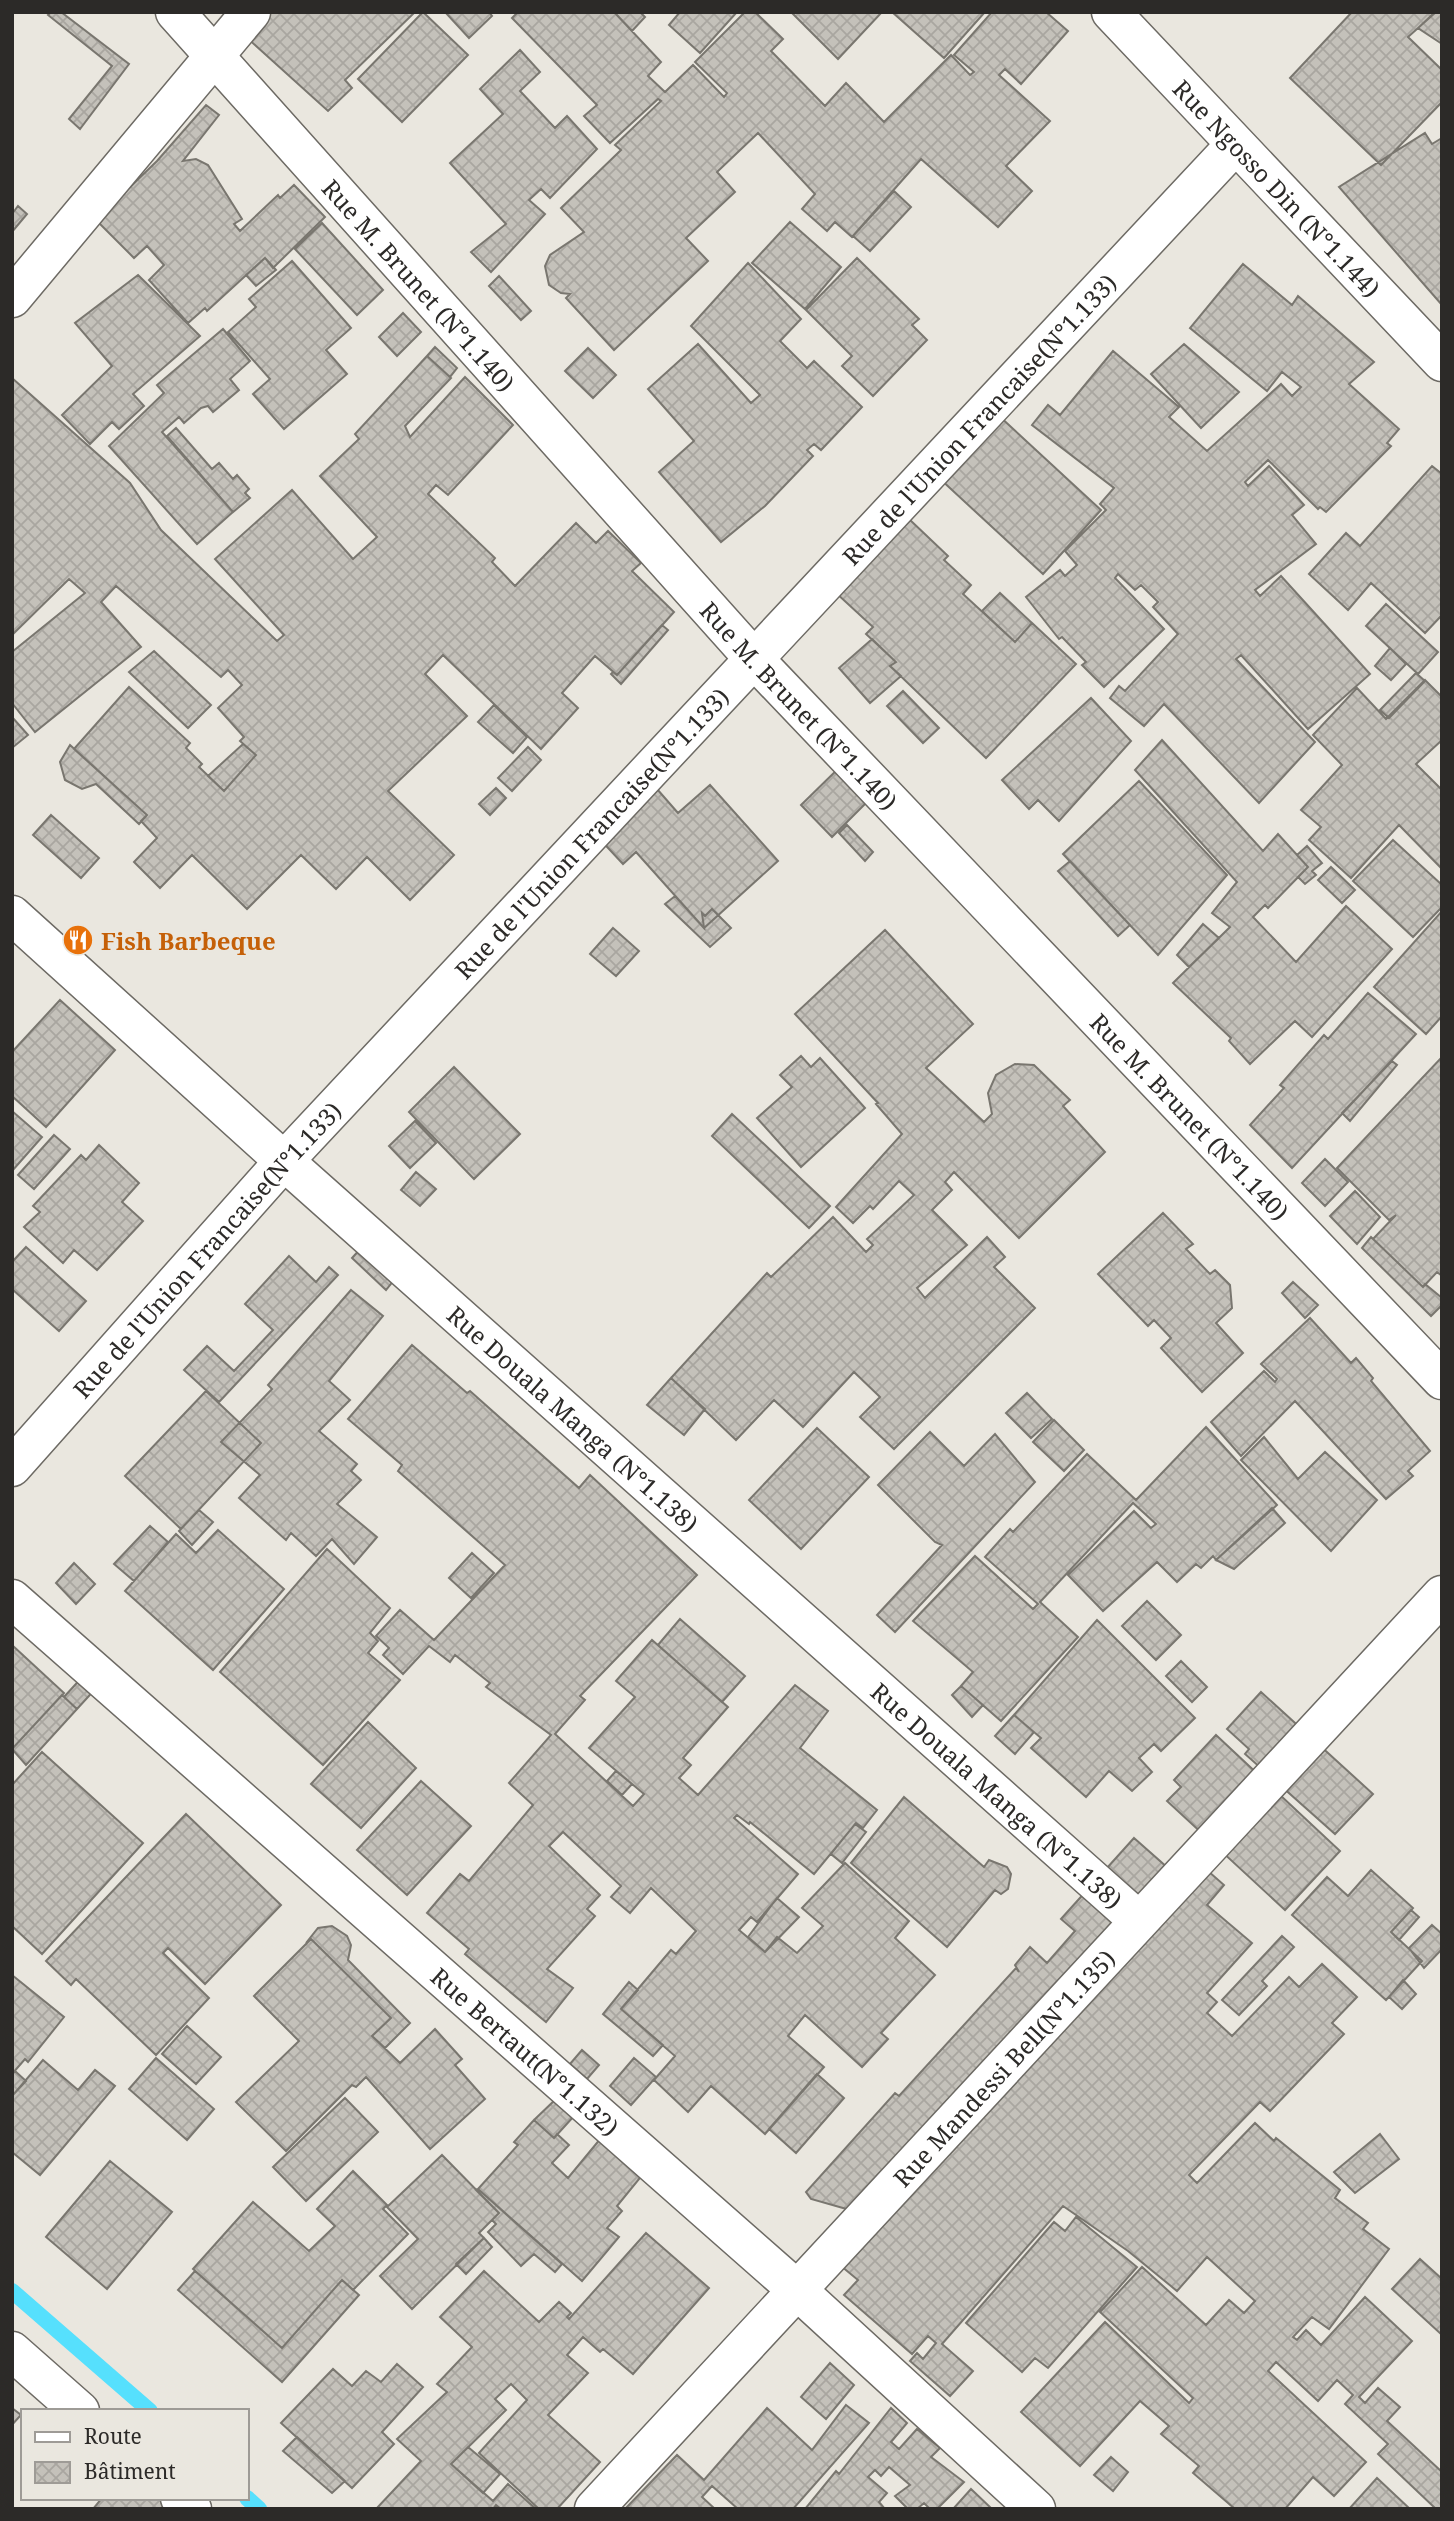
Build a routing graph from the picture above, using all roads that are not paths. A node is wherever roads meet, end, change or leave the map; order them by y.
1 (175, 12) edge
2 (251, 12) edge
3 (1111, 12) edge
4 (216, 54) junction
5 (1235, 145) junction
6 (12, 299) edge
7 (1442, 362) edge
8 (755, 660) junction
9 (12, 915) edge
10 (284, 1161) junction
11 (1442, 1380) edge
12 (12, 1467) edge
13 (1442, 1595) edge
14 (12, 1600) edge
15 (1138, 1920) junction
16 (796, 2289) junction
17 (12, 2351) edge
18 (78, 2409) edge
19 (1034, 2508) edge
20 (594, 2509) edge

1 - 4 street, Rue M. Brunet (N°1.140)
2 - 4 street
3 - 5 street, Rue Ngosso Din (N°1.144)
4 - 6 street
4 - 8 street, Rue M. Brunet (N°1.140)
5 - 7 street, Rue Ngosso Din (N°1.144)
5 - 8 street, Rue de l'Union Francaise(N°1.133)
8 - 10 street, Rue de l'Union Francaise(N°1.133)
8 - 11 street, Rue M. Brunet (N°1.140)
9 - 10 street, Rue Douala Manga (N°1.138)
10 - 12 street, Rue de l'Union Francaise(N°1.133)
10 - 15 street, Rue Douala Manga (N°1.138)
13 - 15 street, Rue Mandessi Bell(N°1.135)
14 - 16 street, Rue Bertaut(N°1.132)
15 - 16 street, Rue Mandessi Bell(N°1.135)
16 - 19 street, Rue Bertaut(N°1.132)
16 - 20 street, Rue Mandessi Bell(N°1.135)
17 - 18 street

